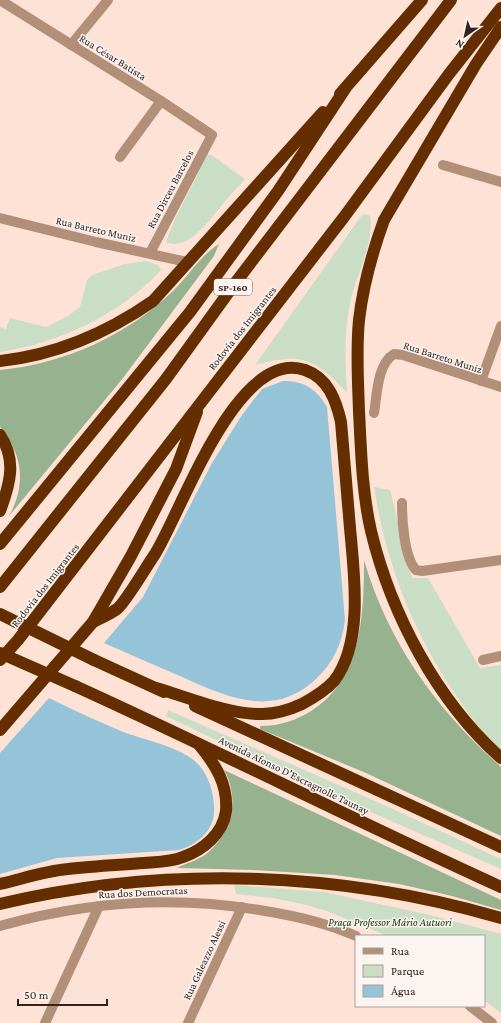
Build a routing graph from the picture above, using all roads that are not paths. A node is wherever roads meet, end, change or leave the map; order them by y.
1 (0, 0) edge
2 (108, 0) edge
3 (422, 0) edge
4 (452, 0) edge
5 (501, 8) edge
6 (501, 27) edge
7 (71, 45) junction
8 (345, 89) junction
9 (161, 101) junction
10 (212, 135) joint
11 (120, 157) dead end
12 (442, 165) dead end
13 (501, 182) edge
14 (0, 218) edge
15 (150, 253) junction
16 (187, 262) junction
17 (501, 326) edge
18 (0, 361) edge
19 (482, 382) junction
20 (501, 388) edge
21 (200, 404) junction
22 (374, 413) dead end
23 (0, 435) edge
24 (402, 503) dead end
25 (0, 510) edge
26 (0, 544) edge
27 (501, 560) edge
28 (0, 587) edge
29 (0, 614) edge
30 (93, 622) junction
31 (0, 653) edge
32 (501, 656) edge
33 (0, 660) edge
34 (483, 660) dead end
35 (156, 688) junction
36 (0, 730) edge
37 (197, 742) junction
38 (501, 758) edge
39 (501, 847) edge
40 (0, 884) edge
41 (501, 887) edge
42 (0, 904) edge
43 (99, 906) junction
44 (242, 907) junction
45 (501, 918) edge
46 (0, 926) edge
47 (355, 936) edge
48 (471, 1007) edge
49 (46, 1023) edge
50 (188, 1023) edge
51 (492, 1023) edge

1 - 7 street, Rua César Batista
2 - 7 street
3 - 8 highway
4 - 28 highway, SP-160
5 - 21 highway, Rodovia dos Imigrantes
6 - 38 highway
7 - 9 street, Rua César Batista
8 - 16 highway
8 - 26 highway
9 - 10 street, Rua César Batista
9 - 11 street
10 - 15 street, Rua Dirceu Barcelos
12 - 13 street
14 - 15 street, Rua Barreto Muniz
15 - 16 street, Rua Barreto Muniz
16 - 18 highway
17 - 19 street
19 - 20 street, Rua Barreto Muniz
19 - 22 street, Rua Barreto Muniz
21 - 30 highway
21 - 33 highway, Rodovia dos Imigrantes
23 - 25 highway
24 - 27 street
29 - 35 highway, Avenida Afonso D'Escragnolle Taunay, bridge
30 - 35 highway
30 - 36 highway
31 - 37 highway, Avenida Afonso D'Escragnolle Taunay, bridge
32 - 34 street
35 - 39 highway, Avenida Afonso D'Escragnolle Taunay
37 - 40 highway
37 - 41 highway, Avenida Afonso D'Escragnolle Taunay
42 - 45 highway
43 - 44 street, Rua dos Democratas
43 - 46 street, Rua dos Democratas
43 - 49 street
44 - 47 street, Rua dos Democratas
44 - 50 street, Rua Galeazzo Alessi
48 - 51 street

